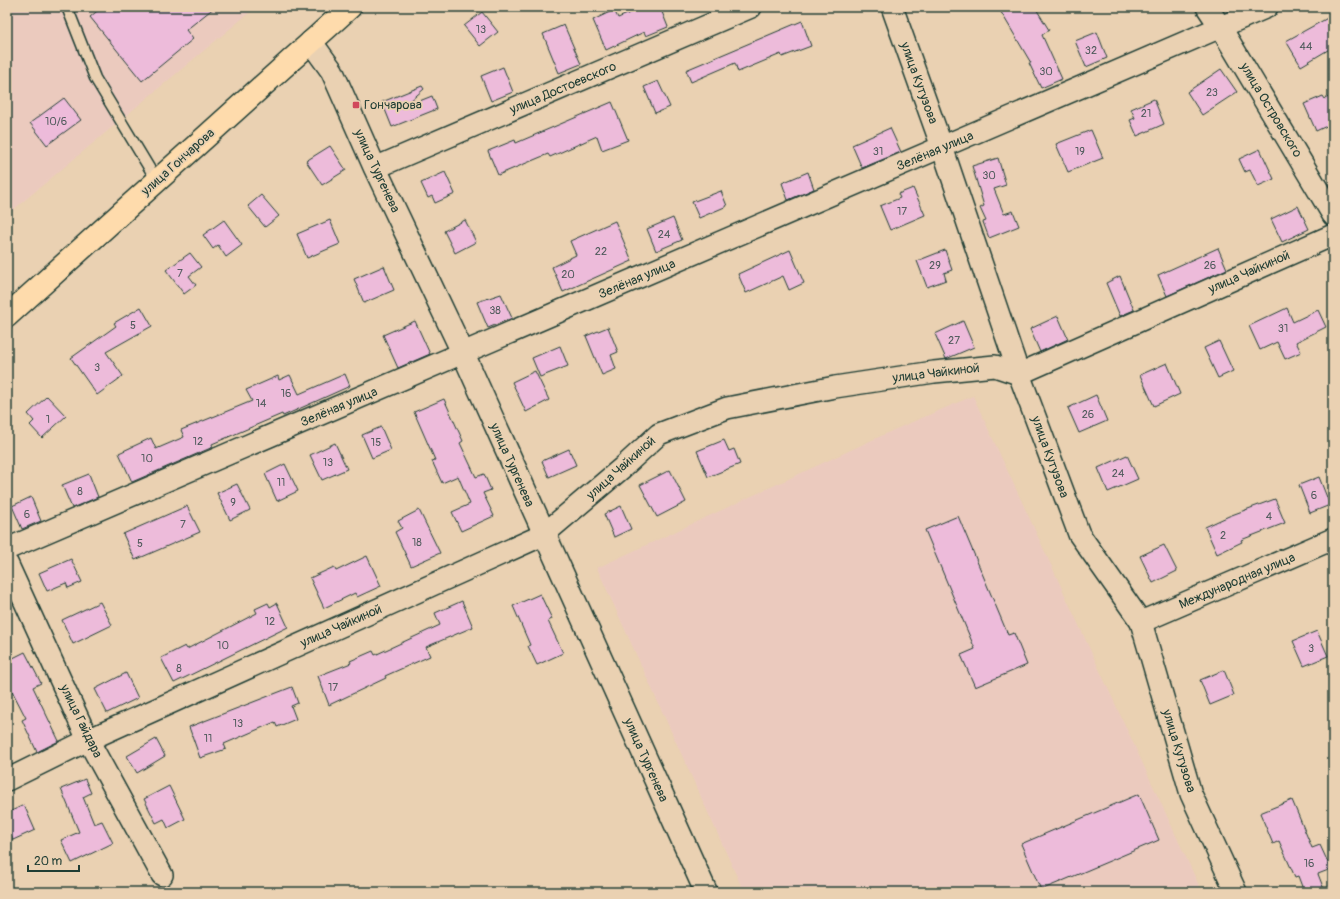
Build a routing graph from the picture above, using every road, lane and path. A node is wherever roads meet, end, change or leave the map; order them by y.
1 (67, 7) edge
2 (350, 7) edge
3 (751, 7) edge
4 (892, 7) edge
5 (1207, 7) edge
6 (1267, 7) edge
7 (1222, 28) junction
8 (311, 42) junction
9 (942, 148) junction
10 (375, 168) junction
11 (157, 181) junction
12 (1333, 215) edge
13 (1333, 235) edge
14 (7, 316) edge
15 (463, 353) junction
16 (1019, 374) junction
17 (544, 535) junction
18 (1333, 539) edge
19 (7, 549) edge
20 (7, 563) edge
21 (1141, 622) junction
22 (88, 740) junction
23 (7, 780) edge
24 (162, 875) dead end
25 (706, 892) edge
26 (1236, 892) edge

1 - 11 lane
2 - 8 main road, улица Гончарова
3 - 10 street, улица Достоевского
4 - 9 street, улица Кутузова
5 - 7 street, улица Островского
6 - 7 street, Зелёная улица
7 - 9 street, Зелёная улица
7 - 12 street, улица Островского
8 - 10 street, улица Тургенева
8 - 11 main road, улица Гончарова
9 - 15 street, Зелёная улица
9 - 16 street, улица Кутузова
10 - 15 street, улица Тургенева
11 - 14 main road, улица Гончарова
13 - 16 street, улица Чайкиной
15 - 17 street, улица Тургенева
15 - 19 street, Зелёная улица
16 - 17 street, улица Чайкиной
16 - 21 street, улица Кутузова
17 - 22 street, улица Чайкиной
17 - 25 street, улица Тургенева
18 - 21 street, Международная улица
20 - 22 street, улица Гайдара
21 - 26 street, улица Кутузова
22 - 23 street, улица Чайкиной
22 - 24 street, улица Гайдара

